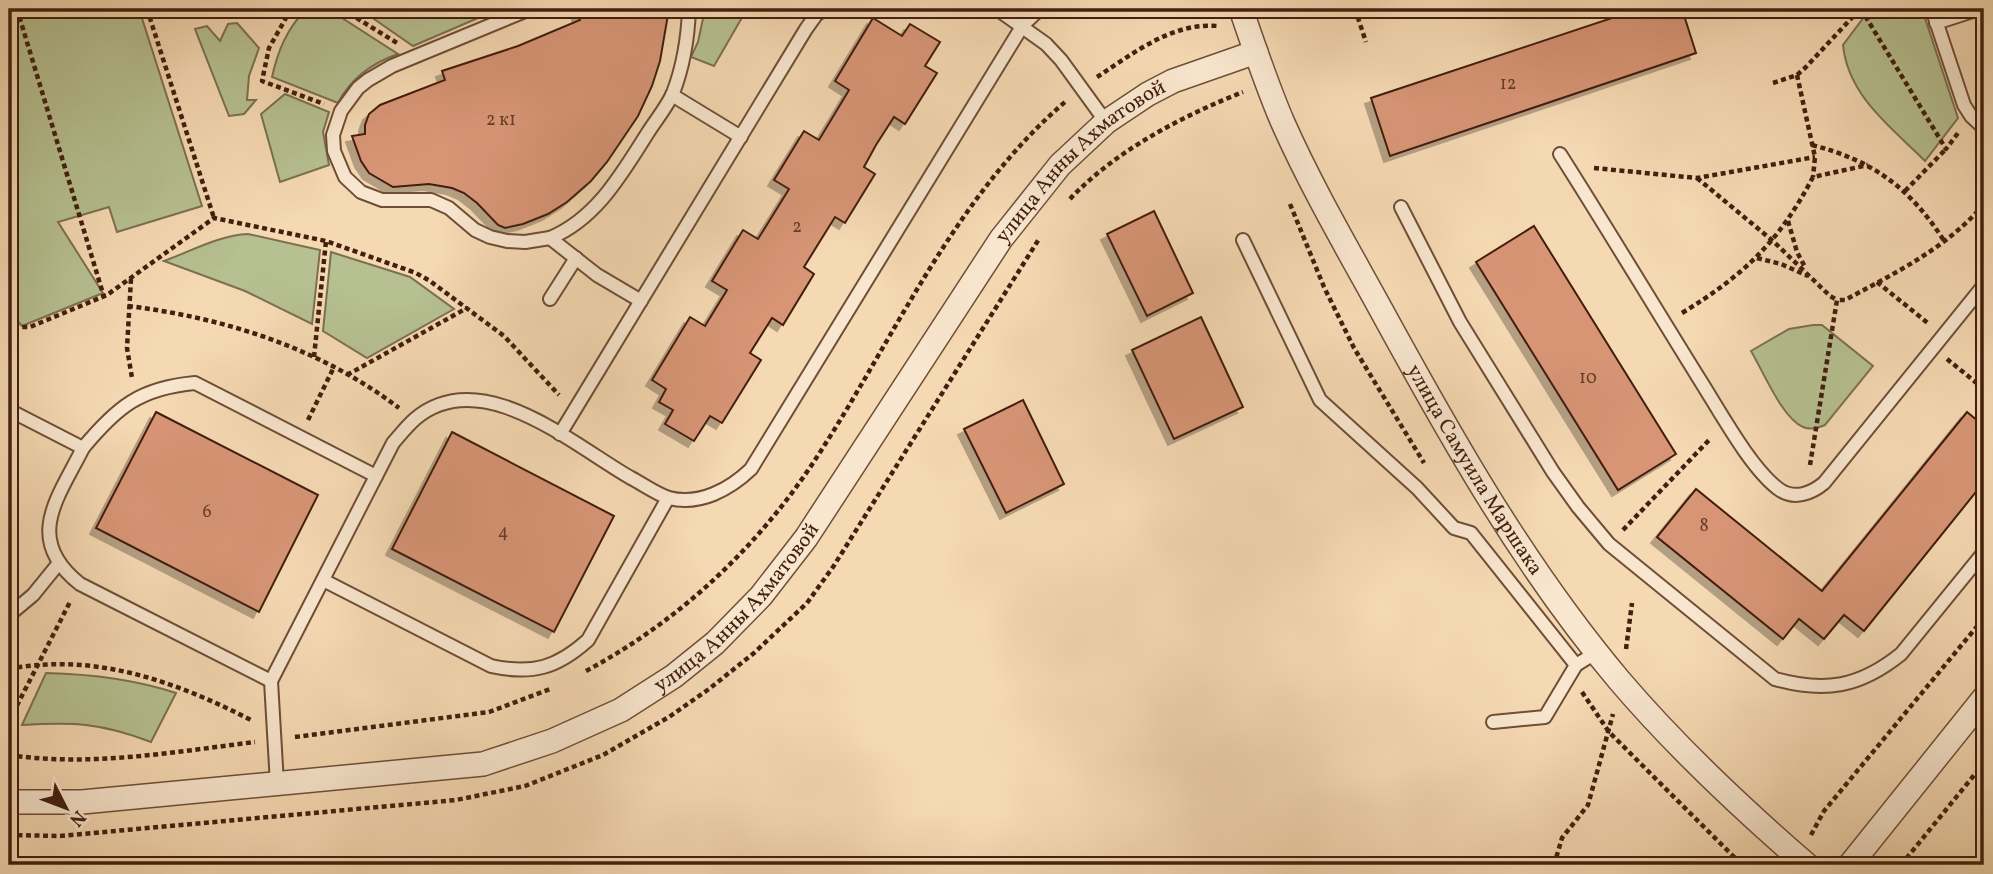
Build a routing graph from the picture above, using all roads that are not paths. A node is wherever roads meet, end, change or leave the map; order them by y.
1 (530, 9) edge
2 (689, 9) edge
3 (824, 9) edge
4 (998, 9) edge
5 (1040, 9) edge
6 (1241, 9) edge
7 (1932, 9) edge
8 (1979, 9) edge
9 (1936, 23) junction
10 (1023, 25) junction
11 (1256, 52) junction
12 (672, 95) junction
13 (1107, 122) junction
14 (1984, 128) edge
15 (741, 137) junction
16 (1560, 154) dead end
17 (1401, 207) dead end
18 (550, 238) junction
19 (1243, 240) dead end
20 (576, 258) junction
21 (1984, 285) edge
22 (550, 299) dead end
23 (641, 301) junction
24 (9, 410) edge
25 (559, 434) junction
26 (83, 448) junction
27 (376, 476) junction
28 (668, 498) junction
29 (1984, 552) edge
30 (59, 563) junction
31 (323, 580) junction
32 (9, 615) edge
33 (1597, 652) junction
34 (1576, 665) junction
35 (271, 681) junction
36 (1984, 698) edge
37 (1493, 722) dead end
38 (277, 784) junction
39 (9, 802) edge
40 (1807, 865) edge
41 (1850, 865) edge

1 - 18 lane
2 - 12 lane
3 - 15 lane
4 - 10 lane
5 - 10 lane
6 - 11 street, улица Самуила Маршака
7 - 9 lane
8 - 9 lane
9 - 14 lane
10 - 13 lane
10 - 28 lane
11 - 13 street, улица Анны Ахматовой
11 - 33 street, улица Самуила Маршака
12 - 15 lane
12 - 18 lane
13 - 38 street, улица Анны Ахматовой
15 - 23 lane
16 - 21 lane
17 - 29 lane
18 - 20 lane
19 - 34 lane
20 - 22 lane
20 - 23 lane
23 - 25 lane
24 - 26 lane
25 - 27 lane
25 - 28 lane
26 - 27 lane
26 - 30 lane
27 - 31 lane
28 - 31 lane
30 - 32 lane
30 - 35 lane
31 - 35 lane
33 - 34 lane
33 - 40 street, улица Самуила Маршака
34 - 37 lane
35 - 38 lane
36 - 41 street
38 - 39 street, улица Анны Ахматовой

